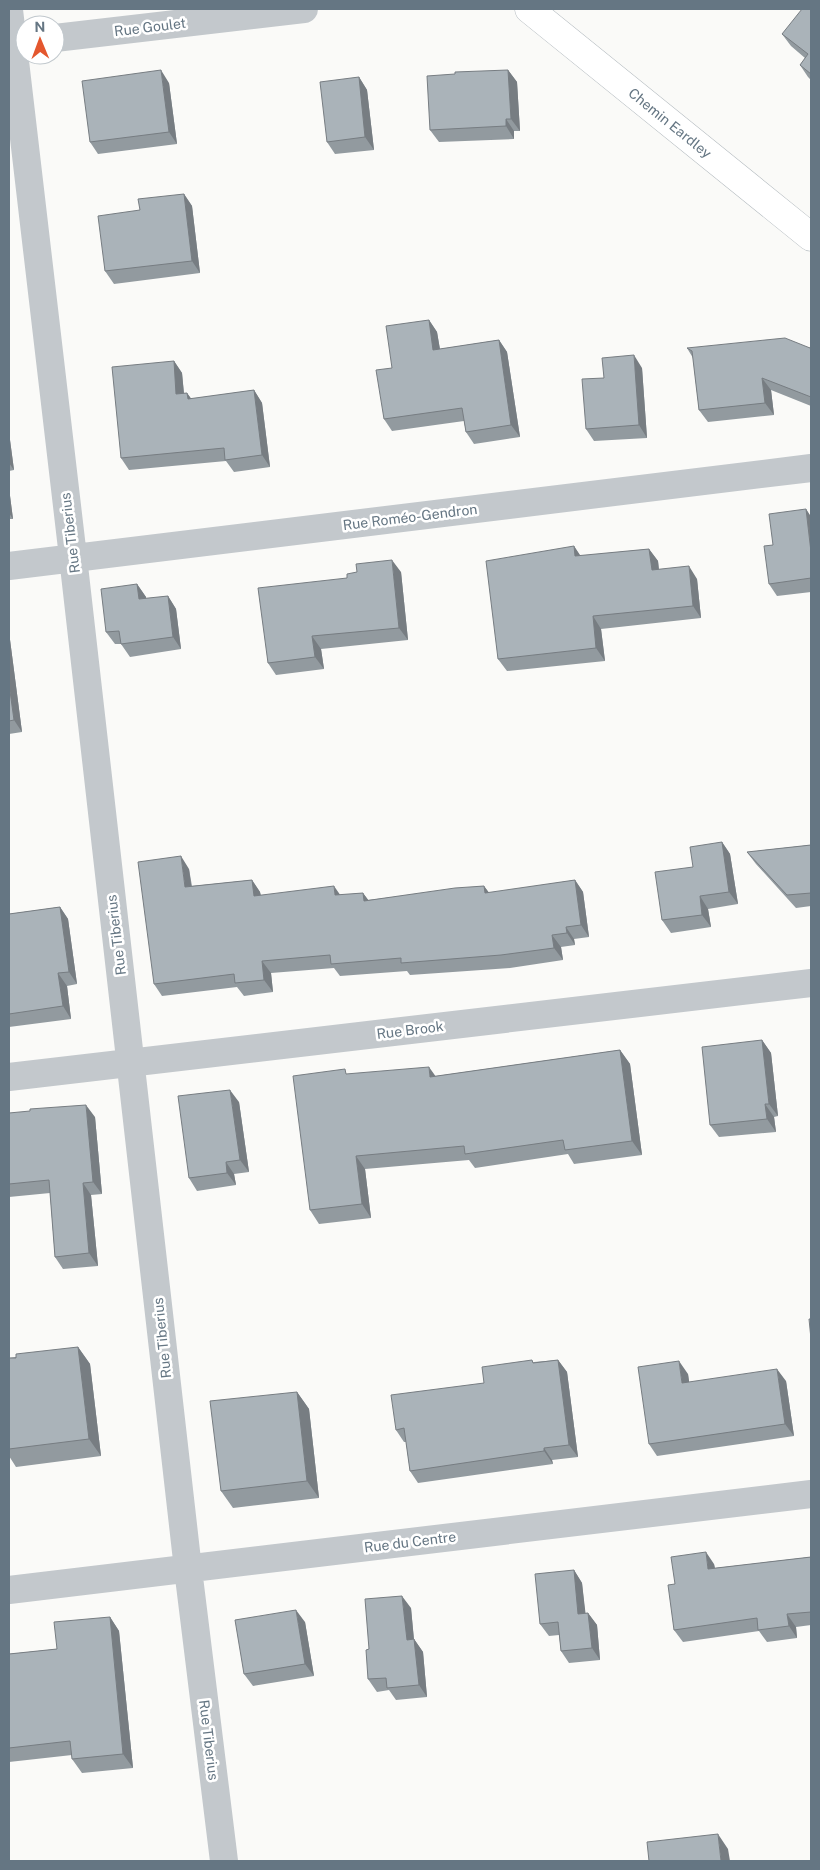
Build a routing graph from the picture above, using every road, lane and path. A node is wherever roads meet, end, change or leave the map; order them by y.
1 (304, 9) edge
2 (529, 9) edge
3 (9, 10) edge
4 (15, 37) edge
5 (65, 37) edge
6 (19, 65) edge
7 (811, 237) edge
8 (811, 468) edge
9 (73, 557) junction
10 (9, 566) edge
11 (811, 983) edge
12 (131, 1063) junction
13 (9, 1077) edge
14 (811, 1494) edge
15 (188, 1569) junction
16 (9, 1590) edge
17 (224, 1861) edge

1 - 5 street, Rue Goulet
2 - 7 main road, Chemin Eardley
3 - 4 street, Rue Tiberius
6 - 9 street, Rue Tiberius
8 - 9 street, Rue Roméo-Gendron
9 - 10 street, Rue Roméo-Gendron
9 - 12 street, Rue Tiberius
11 - 12 street, Rue Brook
12 - 13 street, Rue Brook
12 - 15 street, Rue Tiberius
14 - 15 street, Rue du Centre
15 - 16 street, Rue du Centre
15 - 17 street, Rue Tiberius

